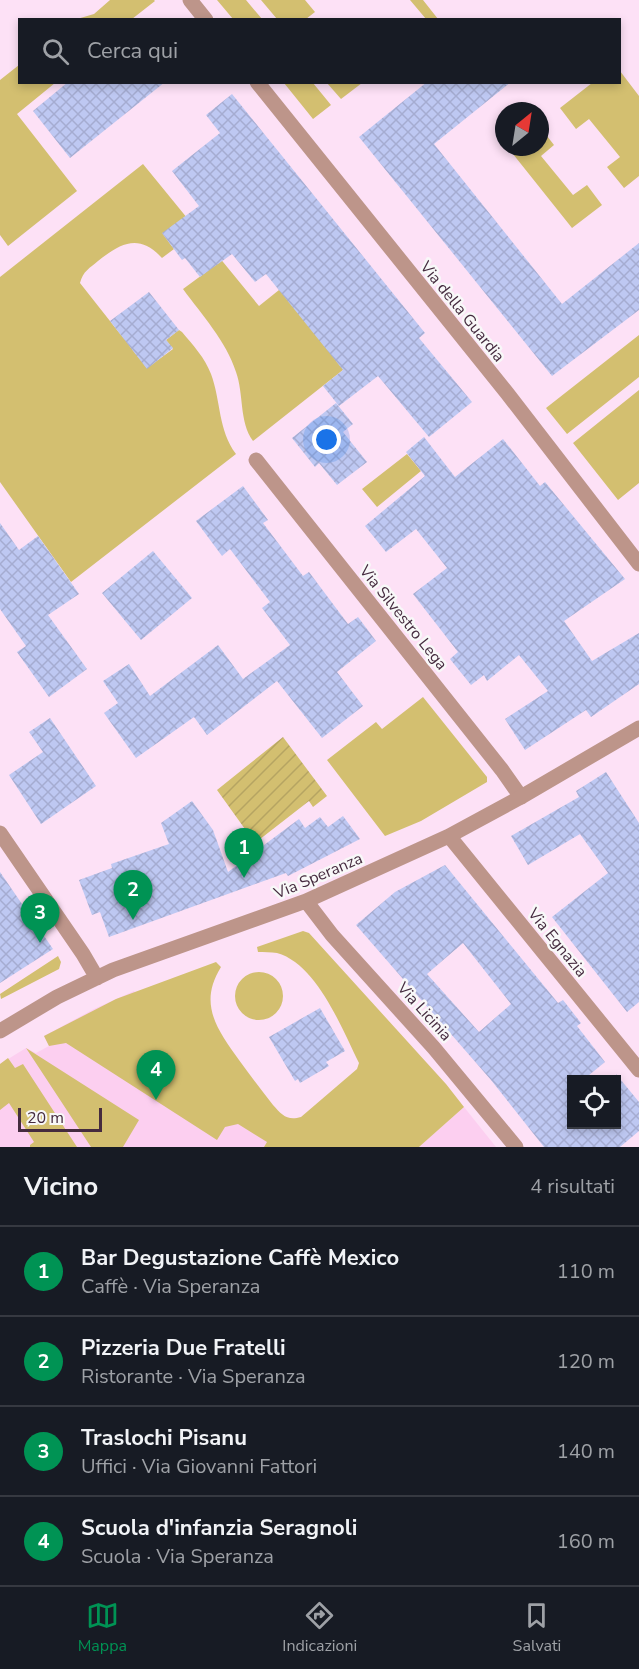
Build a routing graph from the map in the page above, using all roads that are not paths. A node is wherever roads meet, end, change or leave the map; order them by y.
1 (190, 0) edge
2 (204, 18) edge
3 (259, 84) edge
4 (256, 460) dead end
5 (639, 564) edge
6 (639, 728) edge
7 (521, 797) junction
8 (0, 833) edge
9 (449, 836) junction
10 (306, 901) junction
11 (97, 978) junction
12 (0, 1031) edge
13 (639, 1070) edge
14 (516, 1147) edge

1 - 2 street
3 - 5 street, Via della Guardia
4 - 7 street, Via Silvestro Lega
6 - 7 street, Via Speranza
7 - 9 street, Via Speranza
8 - 11 street
9 - 10 street, Via Speranza
9 - 13 street, Via Egnazia
10 - 11 street, Via Speranza
10 - 14 street, Via Licinia
11 - 12 street, Via Speranza

